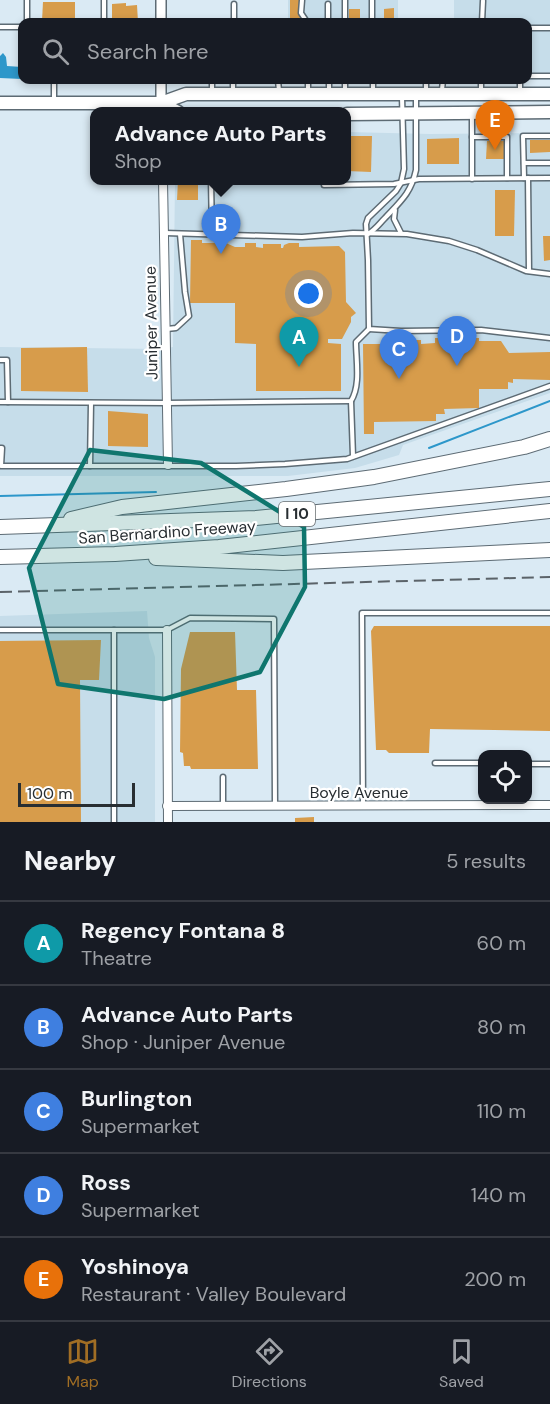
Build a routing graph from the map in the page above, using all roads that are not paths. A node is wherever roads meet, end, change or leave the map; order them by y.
1 (27, 0) edge
2 (104, 0) edge
3 (161, 0) edge
4 (302, 0) edge
5 (345, 0) edge
6 (372, 0) edge
7 (483, 1) edge
8 (234, 4) dead end
9 (328, 4) dead end
10 (27, 18) edge
11 (104, 18) edge
12 (161, 18) edge
13 (234, 18) edge
14 (304, 18) edge
15 (328, 18) edge
16 (345, 18) edge
17 (372, 18) edge
18 (482, 18) edge
19 (0, 27) edge
20 (18, 27) edge
21 (532, 28) edge
22 (550, 28) edge
23 (532, 76) edge
24 (550, 76) edge
25 (54, 84) edge
26 (161, 84) edge
27 (212, 84) edge
28 (233, 84) edge
29 (278, 84) edge
30 (308, 84) edge
31 (329, 84) edge
32 (345, 84) edge
33 (425, 84) edge
34 (443, 84) edge
35 (481, 84) edge
36 (520, 84) edge
37 (212, 94) junction
38 (233, 94) junction
39 (279, 94) junction
40 (308, 94) junction
41 (329, 94) junction
42 (345, 94) junction
43 (402, 94) junction
44 (421, 94) junction
45 (442, 94) junction
46 (481, 94) junction
47 (520, 94) junction
48 (550, 94) edge
49 (0, 103) edge
50 (54, 103) junction
51 (161, 107) edge
52 (550, 112) edge
53 (472, 113) junction
54 (351, 114) edge
55 (402, 114) junction
56 (416, 114) junction
57 (550, 136) edge
58 (472, 137) junction
59 (524, 163) junction
60 (550, 163) edge
61 (507, 178) junction
62 (526, 178) junction
63 (550, 178) edge
64 (472, 179) junction
65 (414, 180) junction
66 (401, 183) junction
67 (351, 184) edge
68 (163, 185) edge
69 (211, 185) edge
70 (396, 208) junction
71 (164, 233) junction
72 (180, 234) junction
73 (212, 234) junction
74 (401, 234) junction
75 (368, 235) junction
76 (529, 271) junction
77 (550, 274) edge
78 (369, 329) junction
79 (166, 330) junction
80 (550, 338) edge
81 (0, 360) edge
82 (550, 386) edge
83 (351, 400) junction
84 (0, 402) edge
85 (8, 402) junction
86 (91, 403) junction
87 (167, 403) junction
88 (550, 439) edge
89 (550, 446) edge
90 (524, 447) junction
91 (0, 448) edge
92 (353, 456) junction
93 (168, 465) junction
94 (90, 466) junction
95 (550, 489) edge
96 (550, 511) edge
97 (43, 526) junction
98 (0, 527) edge
99 (546, 549) edge
100 (115, 554) junction
101 (0, 558) edge
102 (550, 613) edge
103 (0, 630) edge
104 (114, 630) junction
105 (167, 630) junction
106 (435, 763) dead end
107 (478, 764) edge
108 (532, 764) edge
109 (550, 764) edge
110 (223, 777) dead end
111 (550, 805) edge
112 (168, 806) junction
113 (223, 806) junction
114 (275, 806) junction
115 (363, 806) junction
116 (114, 822) edge
117 (168, 822) edge

1 - 10 lane
2 - 11 lane
3 - 12 street
4 - 14 lane
5 - 16 lane
6 - 17 lane
7 - 18 lane
8 - 13 lane
9 - 15 lane
19 - 20 lane
21 - 22 lane
23 - 24 lane
25 - 50 lane
26 - 51 street
27 - 37 lane
28 - 38 lane
29 - 39 lane
30 - 40 lane
31 - 41 lane
32 - 42 lane
33 - 44 lane
34 - 45 lane
35 - 46 lane
36 - 47 lane
37 - 38 main road
37 - 51 main road
38 - 39 main road
39 - 40 main road
40 - 41 main road
41 - 42 main road
42 - 43 main road
43 - 44 main road
43 - 55 lane
44 - 45 main road
44 - 56 lane
45 - 46 main road
46 - 47 main road
47 - 48 main road
49 - 50 main road
50 - 51 main road
52 - 53 main road
53 - 56 main road
53 - 58 lane
54 - 55 main road
55 - 56 main road
55 - 66 lane
56 - 65 lane
57 - 59 lane
58 - 61 lane
58 - 64 lane
59 - 60 lane
59 - 62 lane
61 - 62 lane
61 - 64 lane
62 - 63 lane
62 - 76 lane
64 - 65 lane
65 - 66 lane
65 - 70 lane
66 - 67 lane
66 - 75 lane
68 - 71 street, Juniper Avenue
69 - 73 lane
70 - 74 lane
70 - 75 lane
71 - 72 lane
71 - 79 street, Juniper Avenue
72 - 73 lane
72 - 79 lane
73 - 75 lane
74 - 75 lane
74 - 76 lane
75 - 78 lane
76 - 77 lane
78 - 80 lane
78 - 83 lane
79 - 87 street, Juniper Avenue
81 - 85 lane
82 - 92 lane
83 - 87 lane
83 - 92 lane
84 - 85 lane
85 - 86 lane
86 - 87 lane
86 - 94 lane
87 - 93 street, Juniper Avenue
88 - 90 highway
89 - 90 highway
90 - 97 highway
91 - 94 lane
92 - 93 lane
93 - 94 lane
95 - 97 highway, San Bernardino Freeway / I 10
96 - 100 highway, San Bernardino Freeway / I 10
97 - 98 highway, San Bernardino Freeway / I 10
99 - 100 highway
100 - 101 highway, San Bernardino Freeway / I 10
102 - 115 lane
103 - 104 lane
104 - 105 lane
104 - 116 lane
105 - 112 street
105 - 114 lane
106 - 107 lane
108 - 109 lane
110 - 113 lane
111 - 115 street, Boyle Avenue
112 - 113 street, Boyle Avenue
112 - 117 street
113 - 114 street, Boyle Avenue
114 - 115 street, Boyle Avenue

